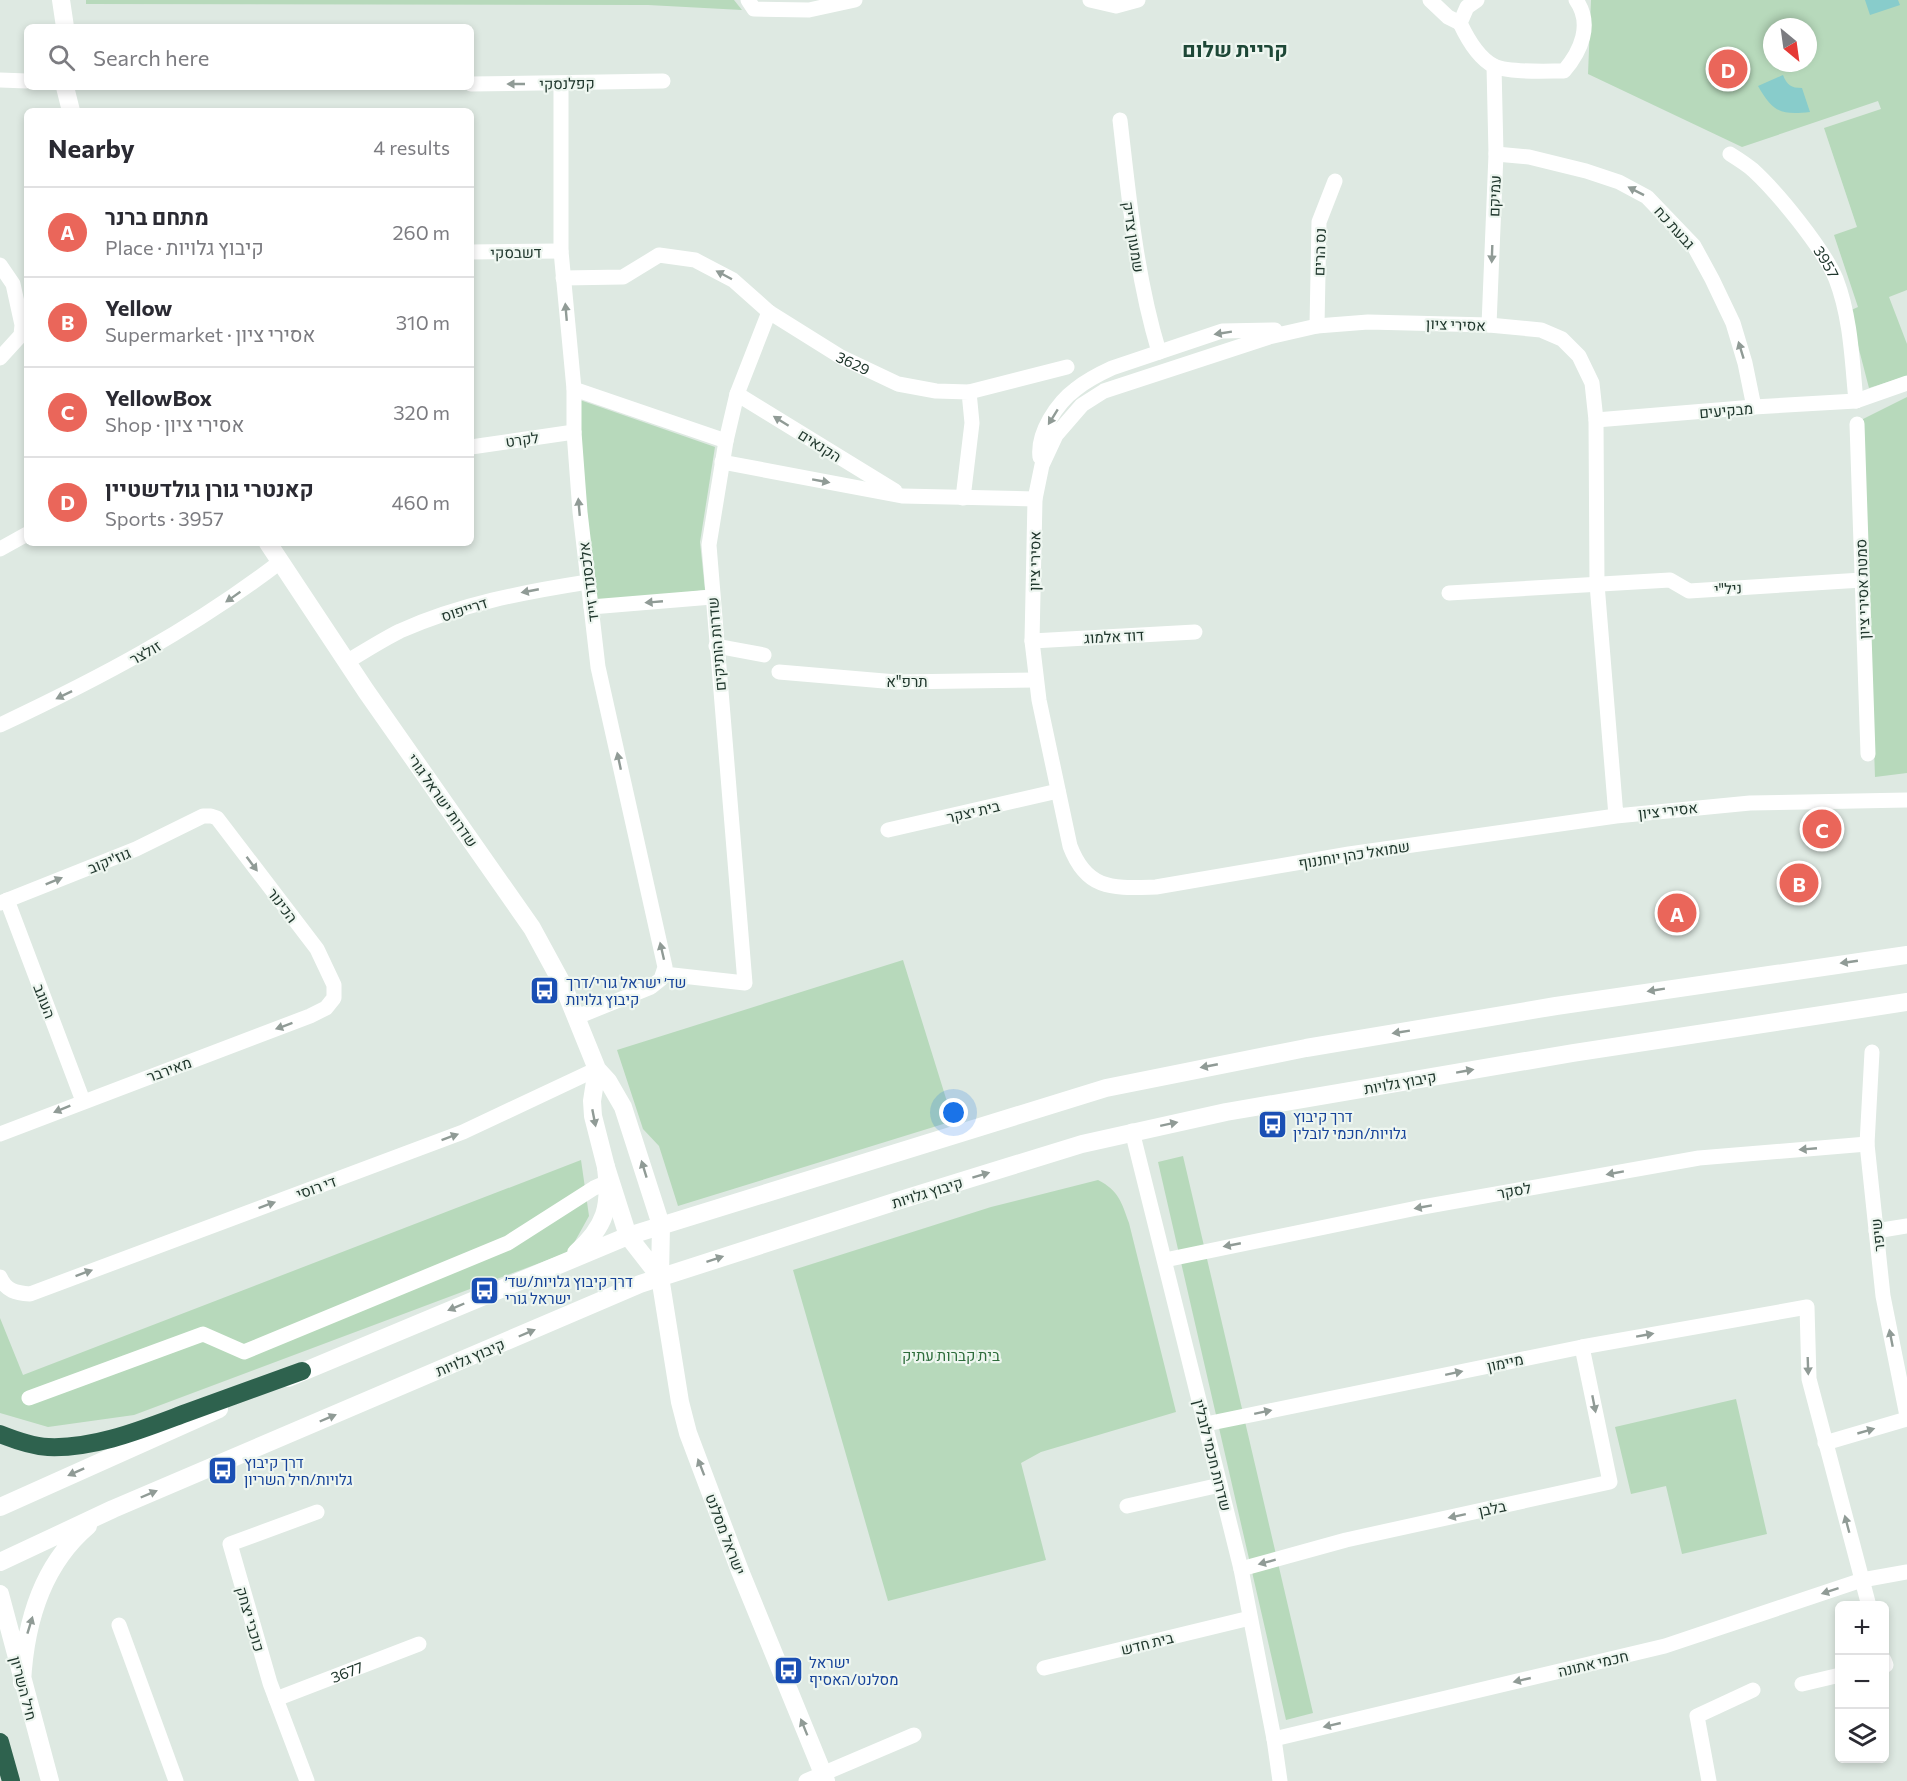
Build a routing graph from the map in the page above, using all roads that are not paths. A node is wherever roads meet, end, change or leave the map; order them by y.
1 (61, 0) edge
2 (855, 0) edge
3 (1090, 0) edge
4 (1138, 0) edge
5 (1430, 0) edge
6 (1478, 0) edge
7 (1576, 0) edge
8 (751, 4) edge
9 (1460, 23) junction
10 (65, 24) edge
11 (1494, 66) junction
12 (0, 80) edge
13 (24, 81) edge
14 (663, 81) dead end
15 (474, 84) edge
16 (561, 84) junction
17 (66, 90) edge
18 (70, 108) edge
19 (1120, 120) dead end
20 (1496, 153) junction
21 (1730, 154) dead end
22 (1335, 181) dead end
23 (561, 251) junction
24 (474, 252) edge
25 (0, 265) edge
26 (563, 278) junction
27 (769, 312) junction
28 (1489, 325) junction
29 (1310, 328) junction
30 (1159, 352) junction
31 (0, 358) edge
32 (1067, 367) dead end
33 (1907, 383) edge
34 (574, 389) junction
35 (969, 392) junction
36 (737, 394) junction
37 (1856, 401) junction
38 (1754, 407) junction
39 (1596, 420) junction
40 (1857, 424) dead end
41 (574, 432) junction
42 (726, 441) junction
43 (474, 447) edge
44 (722, 462) junction
45 (1042, 465) junction
46 (902, 496) junction
47 (963, 498) junction
48 (1035, 499) junction
49 (24, 536) edge
50 (270, 546) edge
51 (0, 549) edge
52 (280, 562) junction
53 (1862, 580) junction
54 (588, 582) junction
55 (1597, 584) junction
56 (1449, 593) dead end
57 (712, 597) junction
58 (591, 607) junction
59 (1195, 632) dead end
60 (1032, 640) junction
61 (716, 646) junction
62 (764, 655) dead end
63 (348, 661) junction
64 (779, 672) dead end
65 (1036, 680) junction
66 (0, 725) edge
67 (1868, 754) dead end
68 (1058, 791) junction
69 (1907, 800) edge
70 (1616, 816) junction
71 (217, 818) joint
72 (888, 830) dead end
73 (1092, 880) joint
74 (3, 902) edge
75 (1907, 955) edge
76 (664, 974) junction
77 (334, 998) joint
78 (1907, 1002) edge
79 (577, 1017) junction
80 (1872, 1053) dead end
81 (597, 1069) junction
82 (83, 1101) junction
83 (1132, 1131) junction
84 (0, 1134) edge
85 (1867, 1144) junction
86 (607, 1175) junction
87 (661, 1225) junction
88 (1907, 1226) edge
89 (1876, 1231) junction
90 (628, 1236) junction
91 (568, 1260) junction
92 (1165, 1260) junction
93 (0, 1277) edge
94 (660, 1277) junction
95 (1582, 1347) junction
96 (302, 1371) junction
97 (29, 1398) dead end
98 (1907, 1417) edge
99 (1206, 1424) junction
100 (0, 1434) edge
101 (1825, 1443) junction
102 (1220, 1485) junction
103 (1127, 1506) dead end
104 (0, 1507) edge
105 (113, 1509) junction
106 (317, 1512) dead end
107 (0, 1562) edge
108 (1240, 1569) junction
109 (1907, 1572) edge
110 (1862, 1581) junction
111 (0, 1594) edge
112 (1868, 1601) edge
113 (1250, 1617) junction
114 (119, 1625) dead end
115 (418, 1644) dead end
116 (1044, 1668) dead end
117 (1835, 1677) edge
118 (22, 1683) junction
119 (1802, 1684) dead end
120 (1754, 1690) dead end
121 (276, 1699) junction
122 (914, 1735) dead end
123 (1274, 1739) junction
124 (0, 1742) edge
125 (819, 1779) edge
126 (11, 1781) edge
127 (50, 1781) edge
128 (176, 1781) edge
129 (307, 1781) edge
130 (1280, 1781) edge
131 (1709, 1781) edge

1 - 10 main road
2 - 8 street
3 - 4 street
5 - 9 street
6 - 9 street
7 - 11 street
9 - 11 street
11 - 20 street, עמיקם
12 - 13 street
14 - 16 street, קפלנסקי
16 -> 15 street, קפלנסקי
16 - 23 street, אלכסנדר זייד
17 - 18 main road
19 - 30 street, שמעון צדיק
20 -> 28 street, עמיקם
38 -> 20 street, גבעת כח
21 - 37 street, 3957
22 - 29 street, נס הרים
23 - 24 street, דשבסקי
23 - 26 street, אלכסנדר זייד
25 - 31 street
27 -> 26 street, 3629
34 -> 26 street, אלכסנדר זייד
27 - 35 street, 3629
27 - 36 street, שדרות הותיקים
28 - 29 street, אסירי ציון
28 - 39 street, אסירי ציון
29 -> 30 street
29 - 45 street, אסירי ציון
30 -> 45 street
32 - 35 street, 3629
33 - 37 street, מבקיעים
34 - 41 street, אלכסנדר זייד
34 - 42 street
35 - 47 street
36 - 42 street, שדרות הותיקים
46 -> 36 street, הקנאים
37 - 38 street, מבקיעים
38 - 39 street, מבקיעים
39 - 55 street, אסירי ציון
40 - 53 street, סמטת אסירי ציון
41 - 43 street, לקרט
54 -> 41 street, אלכסנדר זייד
42 - 44 street, שדרות הותיקים
44 -> 46 street, הקנאים
44 - 57 street, שדרות הותיקים
45 - 48 street, אסירי ציון
46 - 47 street, הקנאים
47 - 48 street, הקנאים
48 - 60 street, אסירי ציון
49 - 51 street
50 - 52 main road, שדרות ישראל גורי
52 - 63 main road, שדרות ישראל גורי
52 -> 66 street, זולצר
53 - 55 street, ניל"י
53 - 67 street, סמטת אסירי ציון
54 - 58 street, אלכסנדר זייד
54 -> 63 street, דרייפוס
55 - 56 street
55 - 70 street, אסירי ציון
57 -> 58 street
57 - 61 street, שדרות הותיקים
76 -> 58 street, אלכסנדר זייד
59 - 60 street, דוד אלמוג
60 - 65 street, אסירי ציון
61 - 62 street
61 - 76 street, שדרות הותיקים
63 - 79 main road, שדרות ישראל גורי
64 - 65 street, תרפ"א
65 - 68 street, אסירי ציון
68 - 72 street, בית יצקר
68 - 73 street, אסירי ציון
69 - 70 street, אסירי ציון
70 - 73 street, שמואל כהן יוחננוף
74 -> 71 street, גוז'יקוב
71 -> 77 street, הכינור
74 - 82 street, העוגב
75 -> 87 main road
76 - 79 street
77 -> 82 street, מאירבר
83 -> 78 main road, קיבוץ גלויות
79 - 81 main road, שדרות ישראל גורי
80 - 85 street, שיפר
81 -> 86 main road, שדרות ישראל גורי
87 -> 81 main road, שדרות ישראל גורי
93 -> 81 street, די רוסי
82 -> 84 street, מאירבר
83 - 92 street, שדרות חכמי לובלין
94 -> 83 main road, קיבוץ גלויות
85 - 89 street, שיפר
85 -> 92 street, לסקר
86 - 90 main road, שדרות ישראל גורי
86 - 91 main road
86 - 97 street
87 - 90 main road
87 - 94 main road, שדרות ישראל גורי
88 - 89 street
98 -> 89 street, שיפר
90 - 91 main road
90 - 94 main road, שדרות ישראל גורי
91 -> 96 main road
92 - 99 street, שדרות חכמי לובלין
105 -> 94 main road, קיבוץ גלויות
125 -> 94 main road, ישראל מסלנט
99 -> 95 street, מיימון
95 -> 101 street, מיימון
95 -> 108 street, בלבן
96 - 100 highway
96 -> 104 main road
101 -> 98 street
99 - 102 street, שדרות חכמי לובלין
110 -> 101 street
102 - 103 street
102 - 108 street, שדרות חכמי לובלין
105 - 107 main road, קיבוץ גלויות
118 -> 105 main road
106 - 121 street, כוכבי יצחק
108 - 113 street, שדרות חכמי לובלין
109 - 110 street, חכמי אתונה
110 - 112 street
110 -> 123 street, חכמי אתונה
111 - 118 main road, חיל השריון
113 - 116 street, בית חדש
113 - 123 street, שדרות חכמי לובלין
114 - 128 street
115 - 121 street, 3677
117 - 119 street
118 - 127 main road, חיל השריון
120 - 131 street
121 - 129 street, כוכבי יצחק
122 - 125 street
123 - 130 street, שדרות חכמי לובלין
124 - 126 highway

